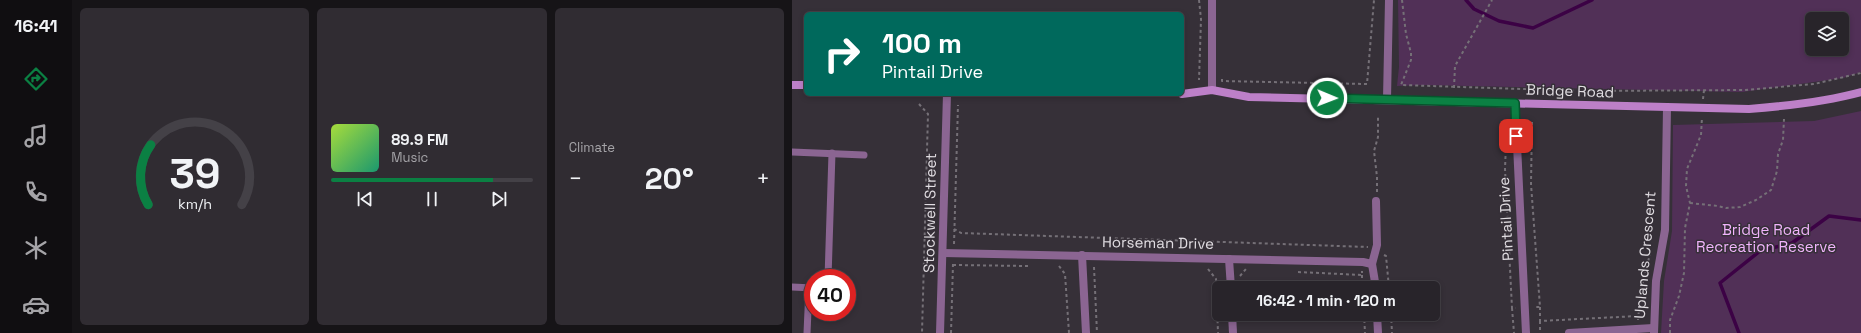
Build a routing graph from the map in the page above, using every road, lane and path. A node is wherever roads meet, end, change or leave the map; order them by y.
1 (1199, 0) edge
2 (1212, 0) edge
3 (1374, 0) edge
4 (1389, 0) edge
5 (1402, 0) edge
6 (1492, 0) edge
7 (1861, 73) edge
8 (1199, 80) dead end
9 (1222, 80) dead end
10 (792, 85) edge
11 (804, 85) edge
12 (1454, 88) junction
13 (1212, 90) junction
14 (1704, 90) junction
15 (1861, 92) edge
16 (1184, 94) edge
17 (947, 96) edge
18 (1387, 99) junction
19 (1515, 103) junction
20 (919, 104) dead end
21 (958, 105) dead end
22 (1668, 108) junction
23 (1703, 108) junction
24 (1378, 116) dead end
25 (1784, 119) dead end
26 (792, 152) edge
27 (832, 153) junction
28 (864, 155) dead end
29 (1376, 202) joint
30 (1690, 203) junction
31 (954, 229) junction
32 (1376, 249) junction
33 (1650, 250) dead end
34 (943, 253) junction
35 (954, 253) junction
36 (1082, 255) junction
37 (1229, 259) junction
38 (1372, 264) junction
39 (953, 265) junction
40 (1029, 266) dead end
41 (1065, 267) dead end
42 (1083, 267) junction
43 (1094, 267) junction
44 (1102, 267) dead end
45 (1207, 268) dead end
46 (828, 269) edge
47 (1362, 275) dead end
48 (1230, 281) edge
49 (1362, 281) edge
50 (1375, 281) edge
51 (1388, 281) edge
52 (792, 287) edge
53 (804, 288) edge
54 (1540, 307) dead end
55 (1512, 308) dead end
56 (1638, 316) junction
57 (808, 321) edge
58 (1232, 321) edge
59 (1364, 321) edge
60 (1377, 321) edge
61 (1391, 321) edge
62 (1540, 321) junction
63 (1640, 329) junction
64 (1653, 330) edge
65 (807, 333) edge
66 (922, 333) edge
67 (940, 333) edge
68 (951, 333) edge
69 (1069, 333) edge
70 (1086, 333) edge
71 (1097, 333) edge
72 (1218, 333) edge
73 (1233, 333) edge
74 (1364, 333) edge
75 (1378, 333) edge
76 (1392, 333) edge
77 (1514, 333) edge
78 (1526, 333) edge
79 (1540, 333) edge
80 (1569, 333) edge
81 (1670, 333) edge

1 - 8 path
2 - 13 street
3 - 9 path
4 - 18 street
5 - 12 path
6 - 12 path
7 - 14 path
10 - 11 street
12 - 14 path
13 - 16 street, Bridge Road
13 - 18 street, Bridge Road
14 - 23 path
15 - 23 street, Bridge Road
17 - 34 street, Stockwell Street
18 - 19 street, Bridge Road
19 - 22 street, Bridge Road
19 - 78 street, Pintail Drive
20 - 66 path
21 - 31 path
22 - 23 street, Bridge Road
22 - 64 street, Uplands Crescent
23 - 30 path
24 - 29 path
25 - 30 path
26 - 27 lane
27 - 28 lane
27 - 46 lane
29 - 32 street
30 - 81 path
31 - 32 path
31 - 35 path
32 - 38 street
32 - 51 path
33 - 56 path
34 - 35 street, Horseman Drive
34 - 67 street, Stockwell Street
35 - 36 street, Horseman Drive
35 - 39 path
36 - 37 street, Horseman Drive
36 - 42 street
37 - 38 street, Horseman Drive
37 - 48 street
38 - 50 street
39 - 40 path
39 - 68 path
41 - 69 path
42 - 43 path
42 - 70 street
43 - 44 path
43 - 71 path
45 - 72 path
47 - 49 path
52 - 53 lane
54 - 62 path
55 - 77 path
56 - 62 path
56 - 63 path
57 - 65 lane
58 - 73 street
59 - 74 path
60 - 75 street
61 - 76 path
62 - 79 path
63 - 64 street
63 - 80 street

